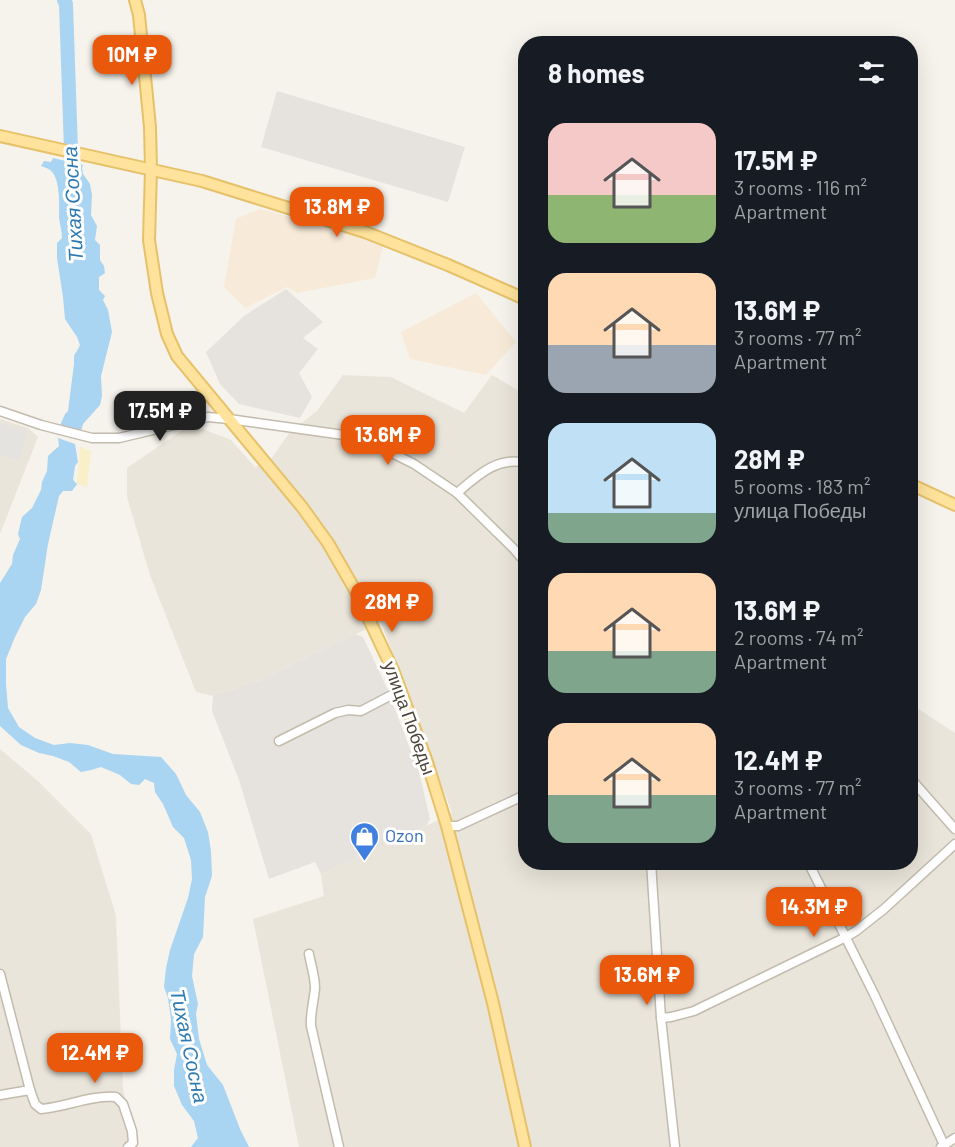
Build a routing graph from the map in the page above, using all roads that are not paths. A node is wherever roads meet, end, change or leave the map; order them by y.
1 (135, 0) edge
2 (3, 137) edge
3 (151, 169) junction
4 (518, 296) edge
5 (0, 411) edge
6 (230, 418) junction
7 (518, 462) edge
8 (918, 488) edge
9 (457, 493) junction
10 (955, 505) edge
11 (518, 553) edge
12 (401, 690) junction
13 (279, 741) dead end
14 (918, 787) edge
15 (518, 798) edge
16 (447, 826) junction
17 (955, 829) edge
18 (955, 844) edge
19 (652, 870) edge
20 (812, 870) edge
21 (846, 938) junction
22 (309, 954) dead end
23 (0, 974) edge
24 (661, 1018) junction
25 (30, 1090) junction
26 (0, 1095) edge
27 (955, 1137) edge
28 (943, 1146) edge
29 (129, 1147) edge
30 (339, 1147) edge
31 (525, 1147) edge
32 (675, 1147) edge

1 - 3 main road, улица Победы
2 - 3 main road
3 - 4 main road
3 - 6 main road, улица Победы
5 - 6 street
6 - 9 street
6 - 12 main road, улица Победы
7 - 9 street
8 - 10 main road
9 - 11 street
12 - 13 street
12 - 16 main road, улица Победы
14 - 17 street
15 - 16 street
16 - 31 main road, улица Победы
18 - 21 street
19 - 24 street
20 - 21 street
21 - 24 street
21 - 28 street
22 - 30 street
23 - 25 street
24 - 32 street
25 - 26 street
25 - 29 street
27 - 28 street

